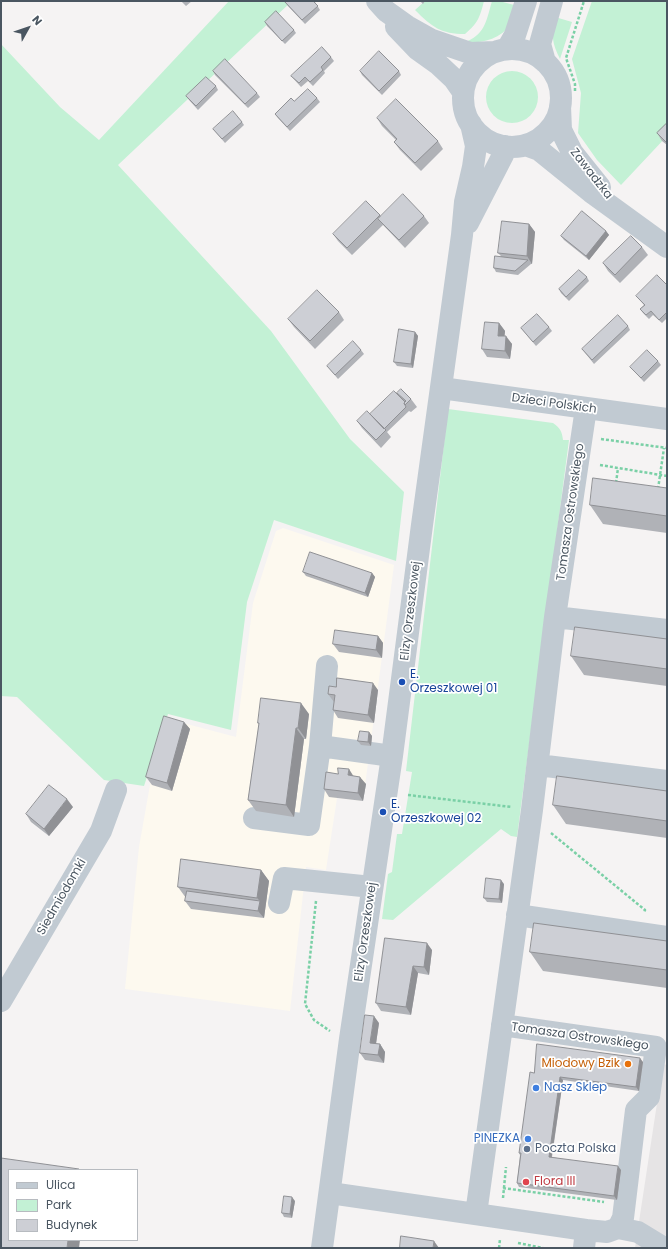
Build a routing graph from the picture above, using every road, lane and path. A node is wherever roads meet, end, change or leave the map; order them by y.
1 (526, 1) edge
2 (552, 1) edge
3 (584, 1) edge
4 (382, 6) edge
5 (501, 50) junction
6 (545, 62) junction
7 (463, 92) junction
8 (567, 99) junction
9 (471, 124) junction
10 (515, 145) junction
11 (628, 218) junction
12 (462, 235) junction
13 (667, 247) edge
14 (441, 388) junction
15 (586, 408) junction
16 (667, 419) edge
17 (664, 448) dead end
18 (600, 465) dead end
19 (618, 468) junction
20 (660, 475) junction
21 (667, 476) edge
22 (615, 490) edge
23 (658, 496) edge
24 (555, 616) junction
25 (667, 630) edge
26 (327, 666) dead end
27 (320, 746) junction
28 (392, 756) junction
29 (538, 765) junction
30 (667, 781) edge
31 (116, 790) dead end
32 (405, 795) dead end
33 (532, 810) junction
34 (254, 818) dead end
35 (550, 833) dead end
36 (333, 883) junction
37 (372, 887) junction
38 (279, 903) dead end
39 (517, 915) junction
40 (641, 934) junction
41 (667, 937) edge
42 (1, 1001) edge
43 (502, 1025) junction
44 (350, 1039) junction
45 (503, 1188) dead end
46 (330, 1194) junction
47 (624, 1204) junction
48 (476, 1214) junction
49 (618, 1228) junction
50 (585, 1239) edge
51 (500, 1240) dead end
52 (507, 1241) dead end
53 (514, 1242) dead end
54 (322, 1248) edge
55 (542, 1248) edge
56 (664, 1248) edge

1 - 5 street
2 - 6 street
3 - 8 path
4 - 5 street
4 - 7 street
5 - 6 street
5 - 7 street
6 - 8 street
7 - 9 street
8 - 10 street
8 - 11 street, Zawadzka
9 - 10 street
9 - 12 street, Elizy Orzeszkowej
10 - 11 street, Zawadzka
10 - 12 street, Elizy Orzeszkowej
11 - 13 street, Zawadzka
12 - 14 street, Elizy Orzeszkowej
14 - 15 street, Dzieci Polskich
14 - 28 street, Elizy Orzeszkowej
15 - 16 street, Dzieci Polskich
15 - 24 street, Tomasza Ostrowskiego
17 - 20 path
18 - 19 path
19 - 20 path
19 - 22 path
20 - 21 path
20 - 23 path
24 - 25 street
24 - 29 street, Tomasza Ostrowskiego
26 - 27 street
27 - 28 street
27 - 34 street
28 - 37 street, Elizy Orzeszkowej
29 - 30 street
29 - 33 street, Tomasza Ostrowskiego
31 - 42 street, Siedmiodomki
32 - 33 path
33 - 39 street, Tomasza Ostrowskiego
35 - 40 path
36 - 37 street
36 - 38 street
36 - 44 path
37 - 44 street, Elizy Orzeszkowej
39 - 40 street
39 - 43 street, Tomasza Ostrowskiego
40 - 41 street
43 - 47 street, Tomasza Ostrowskiego
43 - 48 street, Tomasza Ostrowskiego
44 - 46 street, Elizy Orzeszkowej
45 - 47 path
46 - 48 street
46 - 54 street, Elizy Orzeszkowej
47 - 49 street, Tomasza Ostrowskiego
48 - 50 street
49 - 50 street
49 - 56 street
51 - 52 path
53 - 55 path

